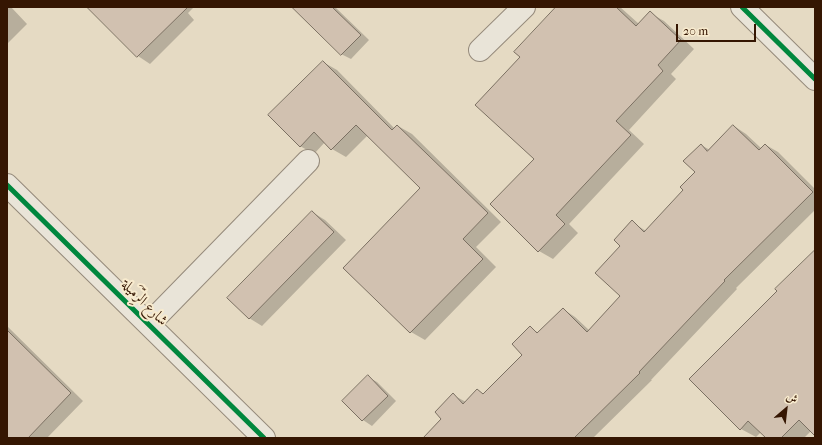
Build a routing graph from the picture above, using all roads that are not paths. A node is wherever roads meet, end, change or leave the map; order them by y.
1 (524, 7) edge
2 (742, 7) edge
3 (480, 50) dead end
4 (815, 79) edge
5 (308, 161) dead end
6 (7, 185) edge
7 (149, 324) junction
8 (264, 438) edge

1 - 3 street
2 - 4 street
5 - 7 street
6 - 7 street, شارع الرِّمَيلة
7 - 8 street, شارع الرِّمَيلة

